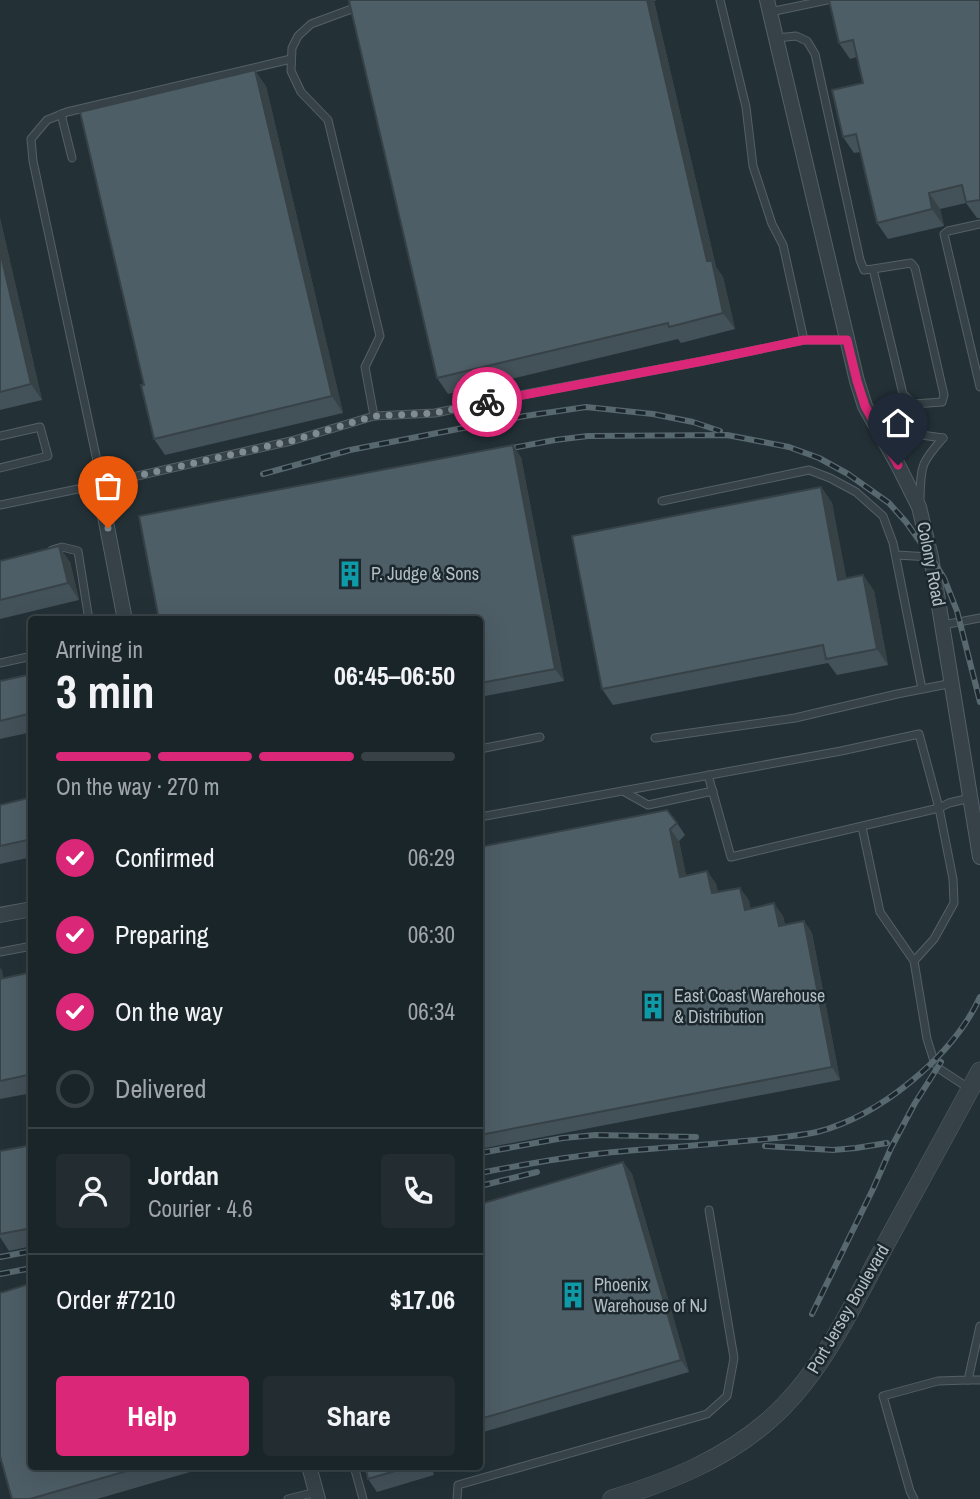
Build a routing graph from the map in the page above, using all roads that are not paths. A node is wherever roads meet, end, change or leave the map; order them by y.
1 (720, 0) edge
2 (827, 0) edge
3 (809, 2) edge
4 (364, 5) edge
5 (768, 6) edge
6 (776, 38) junction
7 (290, 59) junction
8 (61, 114) junction
9 (72, 158) dead end
10 (980, 224) edge
11 (873, 269) junction
12 (804, 340) junction
13 (847, 340) junction
14 (980, 387) edge
15 (373, 416) junction
16 (877, 429) junction
17 (0, 436) edge
18 (0, 468) edge
19 (102, 484) junction
20 (662, 500) dead end
21 (0, 505) edge
22 (919, 507) junction
23 (50, 550) edge
24 (895, 555) junction
25 (931, 557) junction
26 (87, 616) edge
27 (124, 616) edge
28 (980, 618) edge
29 (943, 625) junction
30 (28, 657) edge
31 (0, 663) edge
32 (953, 683) junction
33 (922, 689) junction
34 (540, 737) dead end
35 (655, 738) dead end
36 (483, 748) edge
37 (708, 775) junction
38 (622, 791) junction
39 (713, 791) junction
40 (971, 798) junction
41 (939, 808) junction
42 (483, 816) edge
43 (862, 827) junction
44 (980, 858) edge
45 (28, 914) edge
46 (0, 915) edge
47 (28, 947) edge
48 (0, 952) edge
49 (914, 961) junction
50 (980, 1071) edge
51 (970, 1089) junction
52 (709, 1210) dead end
53 (980, 1326) edge
54 (968, 1380) junction
55 (980, 1380) edge
56 (310, 1470) edge
57 (355, 1470) edge
58 (317, 1495) edge
59 (288, 1499) edge
60 (363, 1499) edge
61 (455, 1499) edge
62 (613, 1499) edge
63 (914, 1499) edge

1 - 12 lane
2 - 3 lane
3 - 5 lane
4 - 7 lane
5 - 6 street, Colony Road
6 - 11 lane
6 - 13 street, Colony Road
7 - 8 lane
7 - 15 lane
8 - 9 lane
8 - 19 lane
10 - 14 lane
11 - 11 lane
12 - 13 lane
12 - 15 lane
13 - 16 street, Colony Road
15 - 19 lane
16 - 22 street, Colony Road
16 - 22 lane
17 - 18 lane
19 - 21 lane
19 - 27 street
20 - 24 lane
22 - 25 street, Colony Road
23 - 26 lane
24 - 25 lane
24 - 33 lane
25 - 29 street, Colony Road
28 - 29 lane
29 - 32 street, Colony Road
30 - 31 lane
32 - 33 lane
32 - 40 street, Colony Road
33 - 35 lane
34 - 36 lane
37 - 38 lane
37 - 39 lane
37 - 41 lane
38 - 39 lane
38 - 42 lane
39 - 43 lane
40 - 41 lane
40 - 44 street, Colony Road
41 - 43 lane
41 - 49 lane
43 - 49 lane
45 - 46 street
47 - 48 lane
49 - 51 lane
50 - 51 street, Port Jersey Boulevard
51 - 62 street, Port Jersey Boulevard
52 - 61 lane
53 - 54 lane
54 - 55 lane
54 - 63 lane
56 - 58 street
57 - 60 lane
58 - 59 lane

